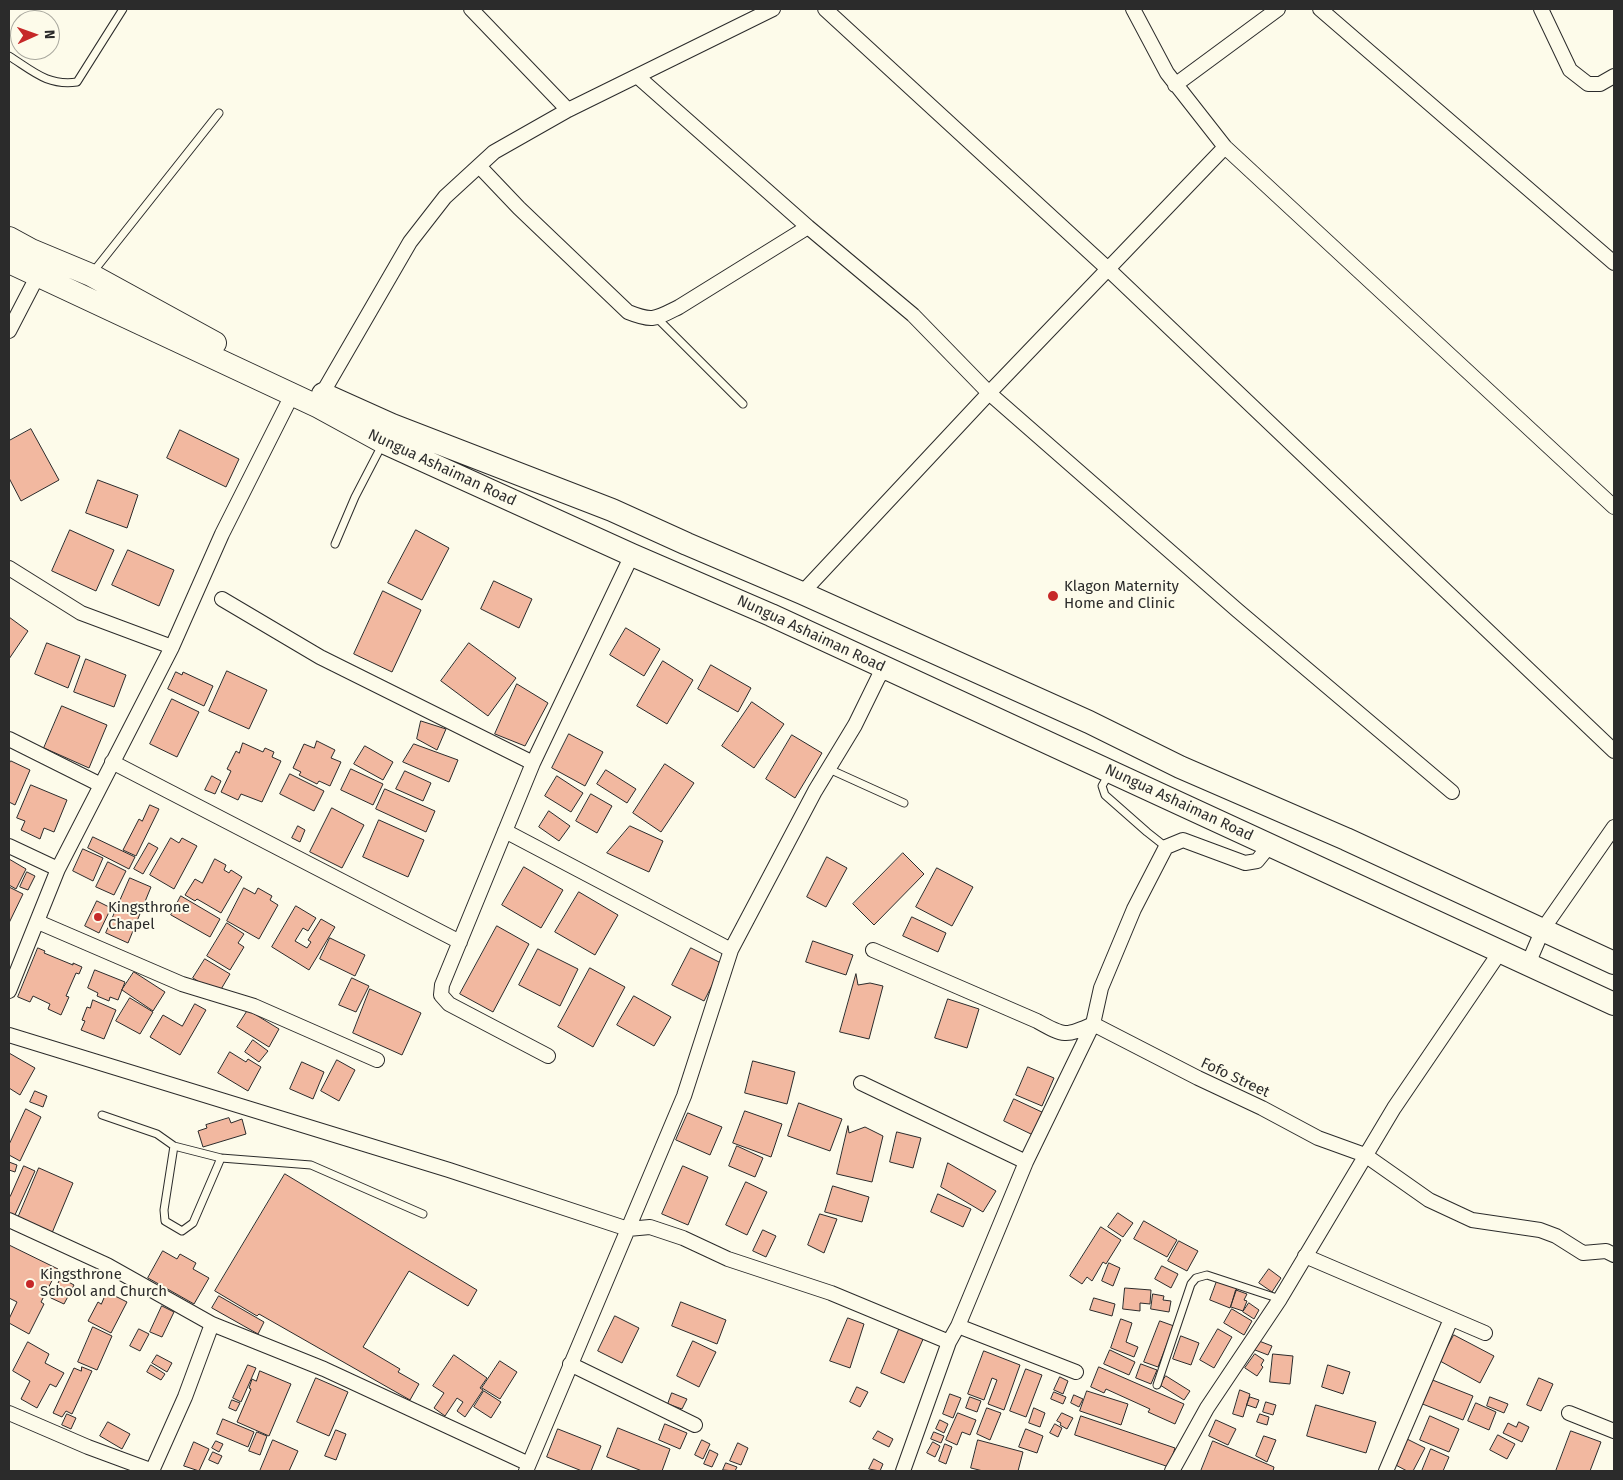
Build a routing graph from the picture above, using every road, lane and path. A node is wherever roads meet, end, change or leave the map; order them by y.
1 (122, 9) edge
2 (471, 9) edge
3 (773, 9) edge
4 (825, 9) edge
5 (1133, 9) edge
6 (1278, 9) edge
7 (1320, 9) edge
8 (1541, 9) edge
9 (9, 56) edge
10 (637, 76) junction
11 (1614, 76) edge
12 (1175, 85) junction
13 (568, 110) junction
14 (219, 113) dead end
15 (1224, 147) junction
16 (480, 166) junction
17 (808, 227) junction
18 (9, 238) edge
19 (9, 262) edge
20 (1614, 263) edge
21 (1108, 269) junction
22 (38, 275) junction
23 (91, 275) junction
24 (657, 318) junction
25 (9, 331) edge
26 (989, 392) junction
27 (292, 395) junction
28 (320, 401) junction
29 (742, 404) dead end
30 (383, 442) junction
31 (1614, 507) edge
32 (335, 544) dead end
33 (632, 556) junction
34 (9, 568) edge
35 (802, 593) junction
36 (222, 600) dead end
37 (172, 647) junction
38 (888, 670) junction
39 (9, 739) edge
40 (1614, 751) edge
41 (112, 762) junction
42 (533, 763) junction
43 (829, 769) junction
44 (1110, 771) junction
45 (101, 785) junction
46 (1452, 792) dead end
47 (904, 803) dead end
48 (1614, 827) edge
49 (505, 830) junction
50 (1270, 845) junction
51 (9, 846) edge
52 (1166, 847) junction
53 (58, 869) junction
54 (38, 922) junction
55 (1543, 929) junction
56 (460, 942) junction
57 (731, 950) junction
58 (873, 950) dead end
59 (1500, 952) junction
60 (1614, 963) edge
61 (1528, 964) junction
62 (9, 991) edge
63 (1614, 1004) edge
64 (1093, 1024) junction
65 (9, 1035) edge
66 (548, 1056) dead end
67 (377, 1060) dead end
68 (861, 1083) dead end
69 (102, 1115) dead end
70 (174, 1146) junction
71 (1365, 1155) junction
72 (221, 1158) junction
73 (1026, 1162) junction
74 (423, 1214) dead end
75 (9, 1220) edge
76 (628, 1229) junction
77 (1614, 1255) edge
78 (1305, 1256) junction
79 (1280, 1299) junction
80 (1451, 1319) junction
81 (212, 1324) junction
82 (958, 1326) junction
83 (1486, 1333) dead end
84 (949, 1342) junction
85 (570, 1364) junction
86 (1076, 1372) dead end
87 (1157, 1385) dead end
88 (9, 1413) edge
89 (1569, 1414) dead end
90 (695, 1425) dead end
91 (1614, 1431) edge
92 (527, 1467) edge
93 (152, 1471) edge
94 (904, 1471) edge
95 (1172, 1471) edge
96 (1386, 1471) edge

1 - 9 lane
2 - 13 street
3 - 10 street
4 - 21 street
5 - 12 street
6 - 12 street
7 - 20 street
8 - 11 street
10 - 13 street
10 - 17 street
12 - 15 street
13 - 16 street
14 - 23 lane
15 - 21 street
15 - 31 street
16 - 24 street
16 - 28 street
17 - 24 street
17 - 26 street
18 - 23 main road, Nungua Ashaiman Road
19 - 22 main road, Nungua Ashaiman Road
21 - 26 street
21 - 40 street
22 - 25 street
22 - 27 main road, Nungua Ashaiman Road
23 - 28 main road, Nungua Ashaiman Road
24 - 29 lane
26 - 35 street
26 - 46 street
27 - 28 main road, Nungua Ashaiman Road
27 - 37 street
28 - 30 main road, Nungua Ashaiman Road
28 - 35 main road, Nungua Ashaiman Road
30 - 32 lane
30 - 33 main road, Nungua Ashaiman Road
33 - 38 main road, Nungua Ashaiman Road
33 - 42 street
34 - 37 street
35 - 55 main road, Nungua Ashaiman Road
36 - 42 street
37 - 41 street
38 - 43 street
38 - 44 main road, Nungua Ashaiman Road
39 - 45 street
41 - 45 street
41 - 56 street
42 - 49 street
43 - 47 lane
43 - 57 street
44 - 50 main road, Nungua Ashaiman Road
44 - 52 lane
45 - 53 street
48 - 55 street
49 - 56 street
49 - 57 street
50 - 52 street
50 - 59 main road, Nungua Ashaiman Road
51 - 53 street
52 - 64 street
53 - 54 street
54 - 62 street
54 - 67 street
55 - 60 main road, Nungua Ashaiman Road
55 - 61 street
56 - 66 street
57 - 76 street
58 - 64 street
59 - 61 main road, Nungua Ashaiman Road
59 - 71 street
61 - 63 main road, Nungua Ashaiman Road
64 - 71 street, Fofo Street
64 - 73 street
65 - 76 street
68 - 73 street
69 - 70 lane
70 - 72 lane
70 - 72 lane
71 - 77 street, Fofo Street
71 - 78 street
72 - 74 lane
73 - 82 street
75 - 81 street
76 - 84 street
76 - 85 street
78 - 79 street
78 - 80 street
79 - 87 lane
79 - 95 street
80 - 83 street
80 - 96 street
81 - 92 street
81 - 93 street
82 - 84 street
82 - 86 street
84 - 94 street
85 - 90 street
85 - 92 street
88 - 93 street
89 - 91 street

